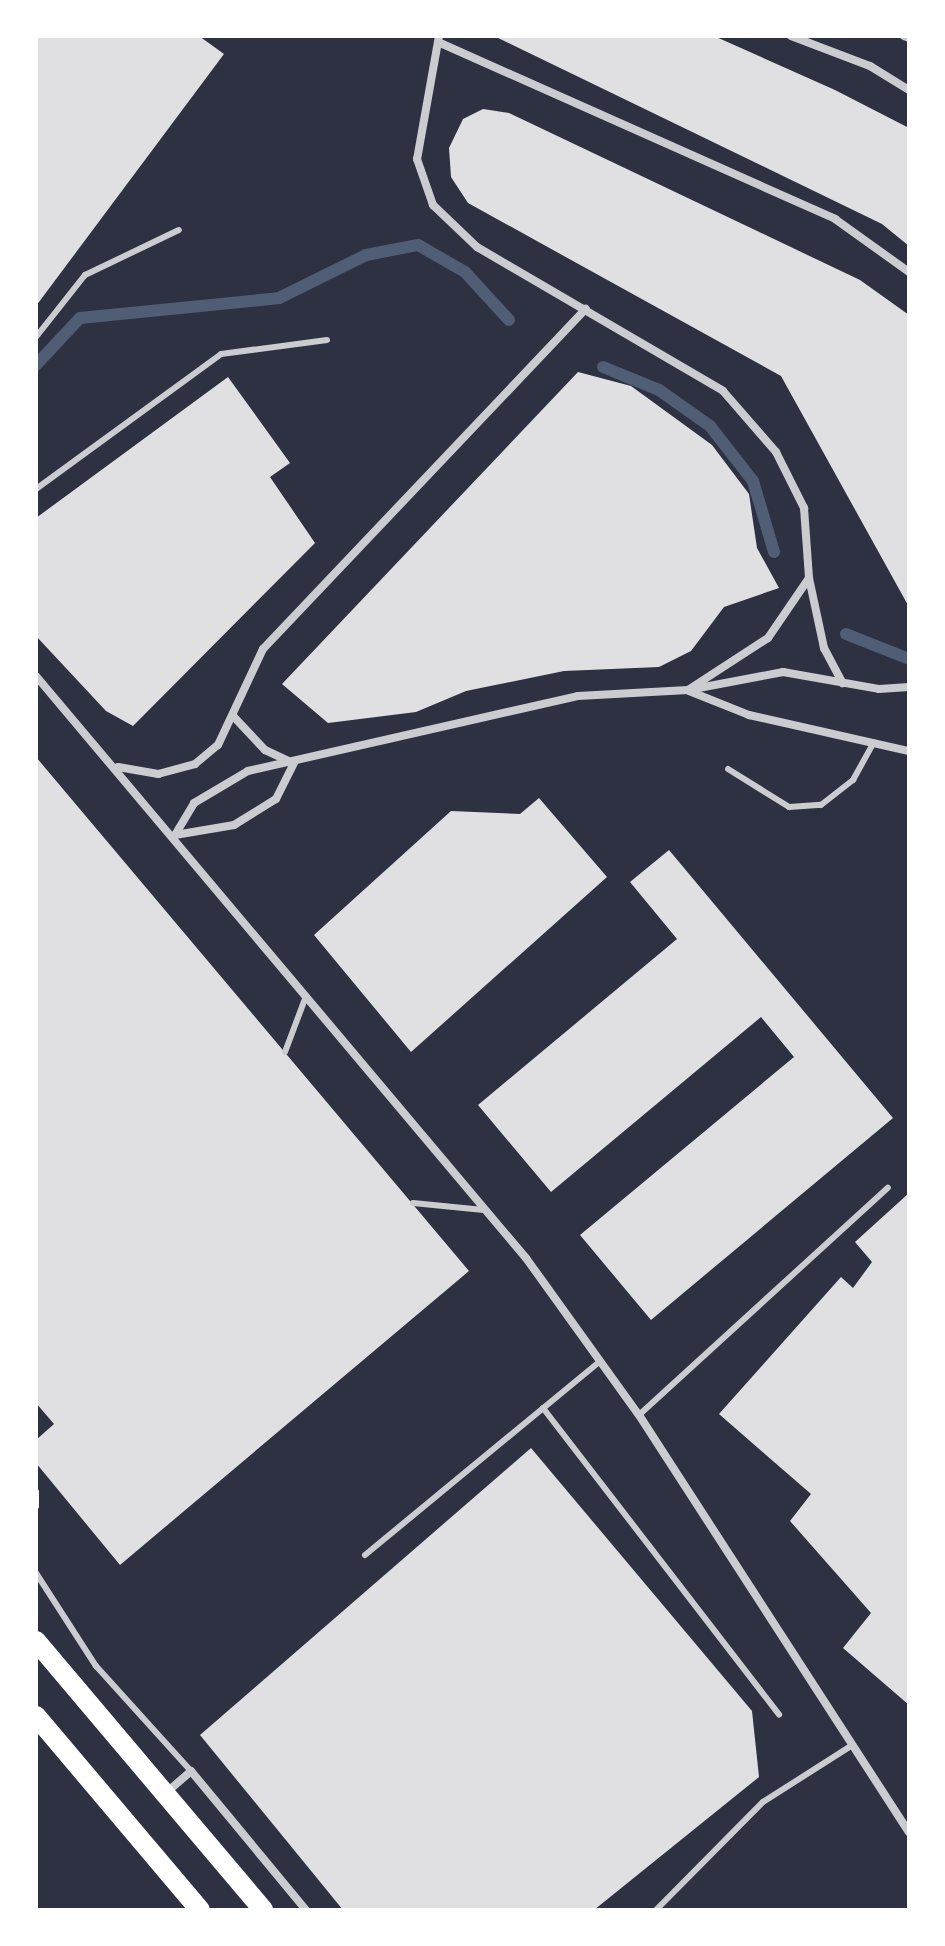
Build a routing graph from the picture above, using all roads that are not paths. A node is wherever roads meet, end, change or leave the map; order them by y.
1 (791, 36) edge
2 (438, 39) edge
3 (909, 90) edge
4 (179, 230) dead end
5 (909, 272) edge
6 (586, 309) junction
7 (36, 337) edge
8 (327, 340) dead end
9 (36, 489) edge
10 (809, 578) junction
11 (36, 676) edge
12 (843, 683) junction
13 (909, 687) edge
14 (688, 690) junction
15 (234, 717) junction
16 (874, 742) junction
17 (909, 751) edge
18 (294, 763) junction
19 (117, 767) junction
20 (728, 769) dead end
21 (175, 835) junction
22 (306, 992) junction
23 (285, 1052) dead end
24 (888, 1188) dead end
25 (413, 1203) dead end
26 (486, 1210) junction
27 (600, 1361) junction
28 (543, 1408) junction
29 (639, 1415) junction
30 (365, 1555) dead end
31 (36, 1573) edge
32 (36, 1641) edge
33 (779, 1715) dead end
34 (36, 1716) edge
35 (851, 1746) junction
36 (191, 1771) junction
37 (166, 1793) junction
38 (909, 1832) edge
39 (200, 1910) edge
40 (263, 1910) edge
41 (306, 1910) edge
42 (656, 1910) edge

1 - 3 street
2 - 5 street
2 - 6 street
4 - 7 lane
6 - 10 street
6 - 15 street
8 - 9 lane
10 - 12 street
10 - 14 street
11 - 19 street
12 - 13 street
12 - 14 street
14 - 16 street
14 - 18 street
15 - 18 street
15 - 19 street
16 - 17 street
16 - 20 lane
18 - 21 street
18 - 21 street
19 - 21 street
21 - 22 street
22 - 23 lane
22 - 26 street
24 - 29 lane
25 - 26 lane
26 - 27 street
27 - 28 lane
27 - 29 street
28 - 30 lane
28 - 33 lane
29 - 35 street
31 - 36 lane
32 - 37 main road
34 - 39 main road
35 - 38 street
35 - 42 lane
36 - 37 street
36 - 41 street
37 - 40 main road

